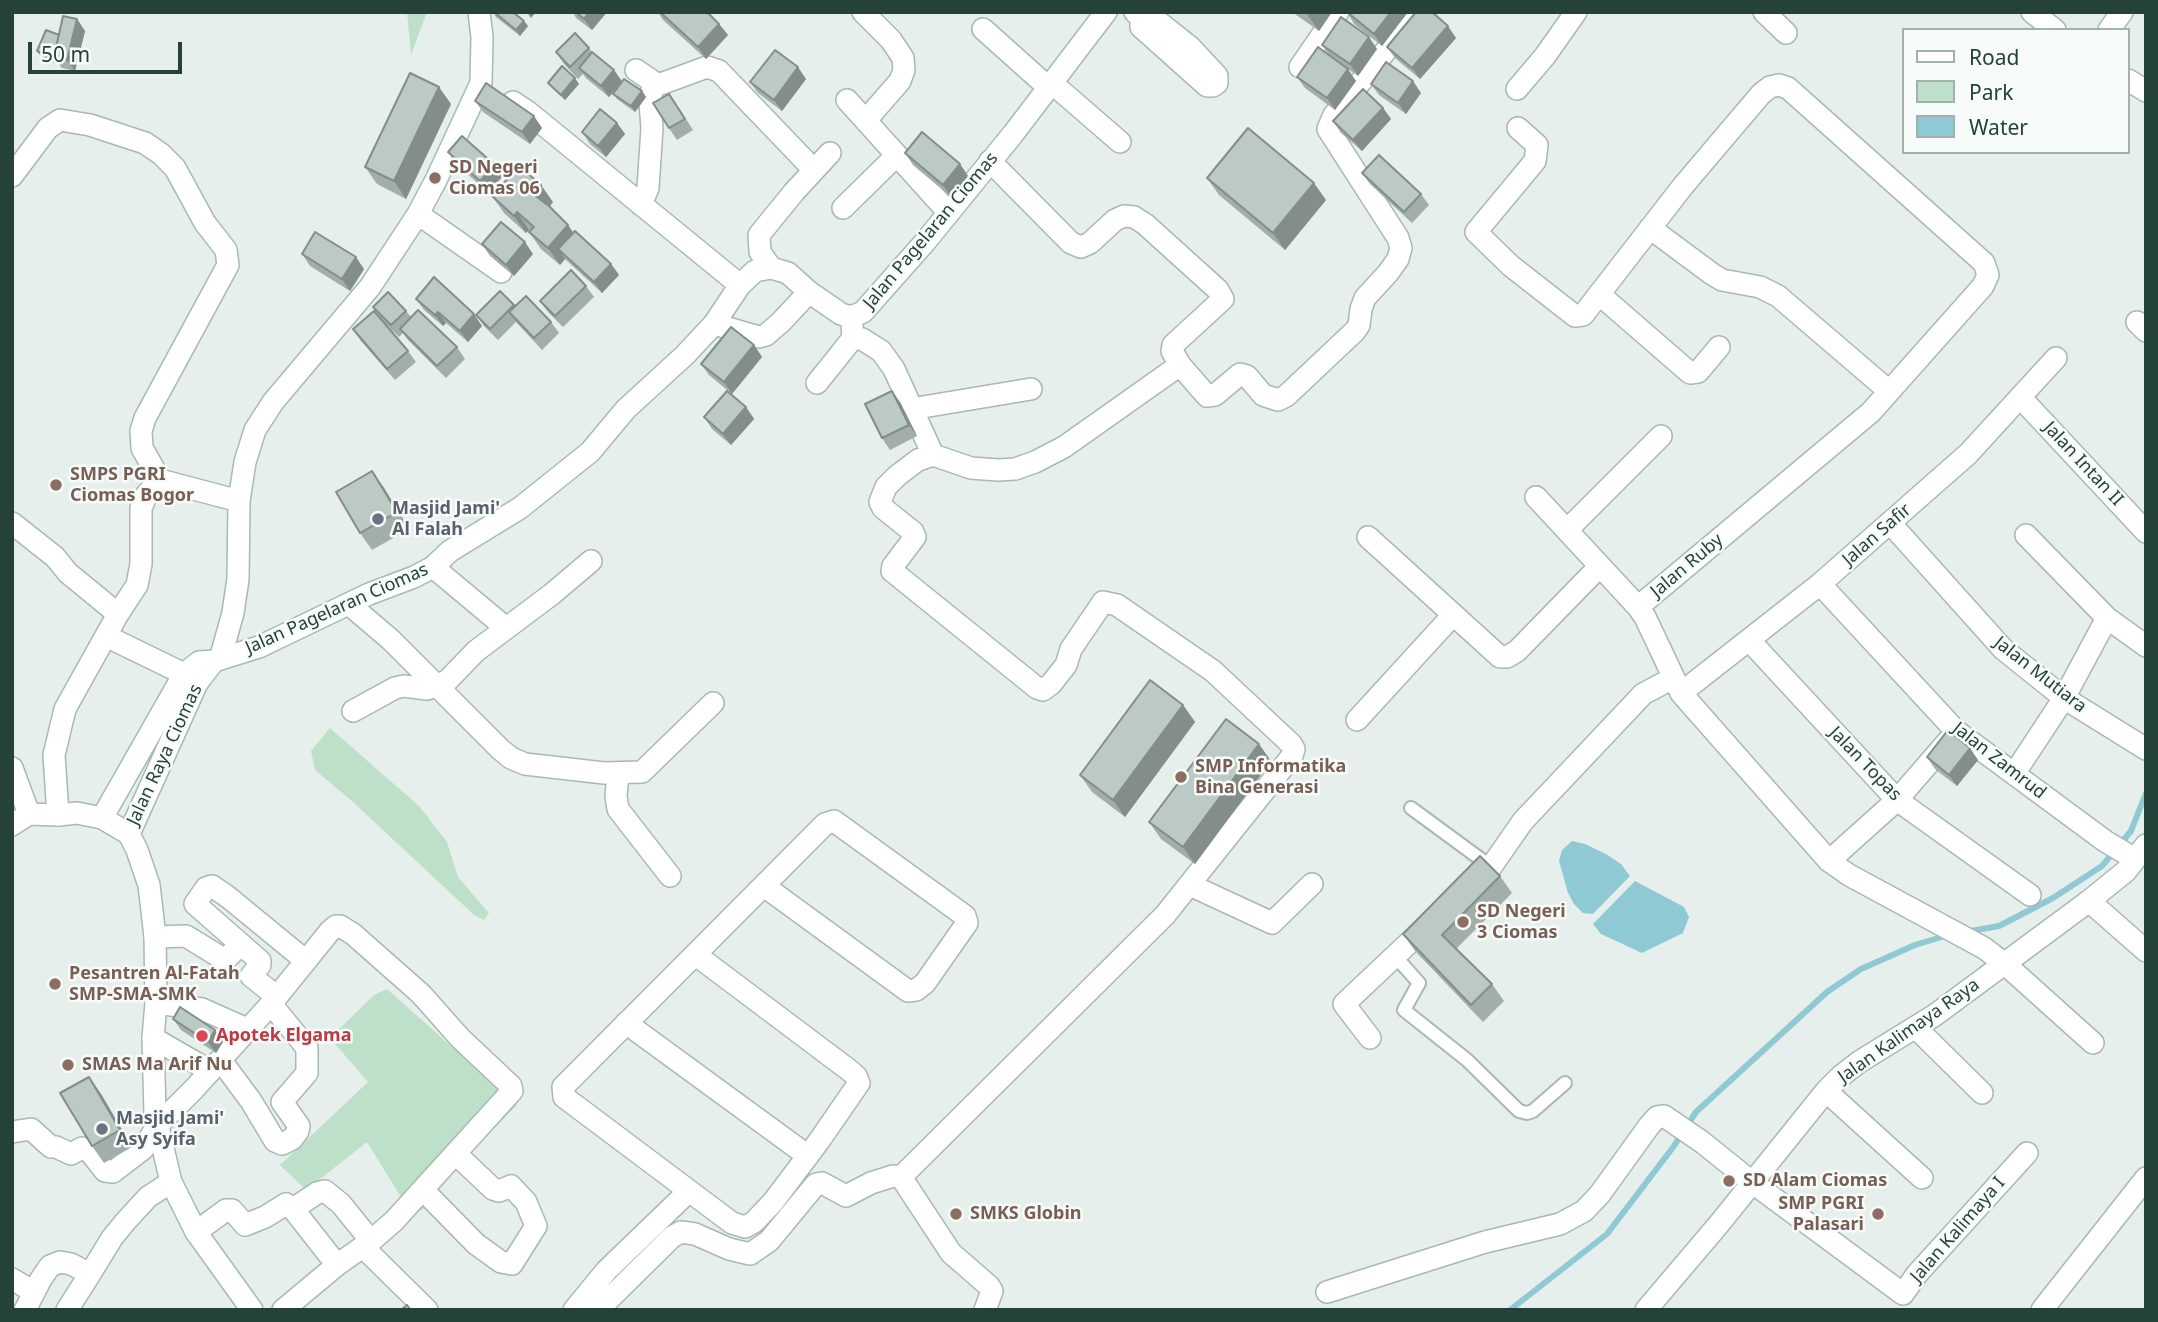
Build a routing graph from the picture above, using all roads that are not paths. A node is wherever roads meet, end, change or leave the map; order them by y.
1 (479, 12) edge
2 (863, 12) edge
3 (1338, 12) edge
4 (1418, 12) edge
5 (1576, 12) edge
6 (1764, 12) edge
7 (2032, 12) edge
8 (2122, 12) edge
9 (1105, 13) edge
10 (2052, 28) edge
11 (2110, 28) edge
12 (983, 29) dead end
13 (1786, 33) dead end
14 (1300, 67) edge
15 (2130, 81) edge
16 (481, 83) junction
17 (1051, 86) junction
18 (1517, 89) dead end
19 (2146, 91) edge
20 (847, 100) dead end
21 (866, 120) junction
22 (1518, 128) dead end
23 (1120, 142) dead end
24 (830, 153) dead end
25 (897, 155) junction
26 (990, 161) junction
27 (814, 170) junction
28 (12, 176) edge
29 (641, 205) junction
30 (843, 208) dead end
31 (949, 213) junction
32 (418, 214) junction
33 (1650, 228) junction
34 (771, 268) junction
35 (501, 272) edge
36 (740, 285) junction
37 (809, 292) junction
38 (1599, 294) junction
39 (715, 324) junction
40 (852, 327) junction
41 (1719, 347) dead end
42 (2056, 358) dead end
43 (1180, 365) junction
44 (817, 383) dead end
45 (1031, 388) dead end
46 (1889, 391) junction
47 (2020, 397) junction
48 (911, 409) junction
49 (1661, 436) dead end
50 (933, 455) junction
51 (160, 480) junction
52 (1536, 497) dead end
53 (239, 501) junction
54 (12, 523) edge
55 (1891, 524) junction
56 (1567, 530) junction
57 (2146, 532) edge
58 (2026, 535) dead end
59 (1368, 537) dead end
60 (591, 561) dead end
61 (1600, 566) junction
62 (433, 567) junction
63 (1820, 584) junction
64 (350, 605) junction
65 (1637, 607) junction
66 (118, 614) junction
67 (1453, 615) junction
68 (2107, 618) junction
69 (506, 628) junction
70 (106, 636) junction
71 (1749, 640) junction
72 (2143, 641) edge
73 (217, 660) junction
74 (184, 674) junction
75 (1677, 685) junction
76 (437, 687) junction
77 (2064, 698) junction
78 (713, 703) dead end
79 (352, 710) dead end
80 (1357, 720) dead end
81 (1956, 731) junction
82 (2145, 749) edge
83 (12, 768) edge
84 (618, 773) junction
85 (2014, 774) junction
86 (1897, 800) junction
87 (1411, 808) dead end
88 (58, 815) junction
89 (102, 818) junction
90 (20, 820) edge
91 (129, 834) junction
92 (2128, 850) edge
93 (1829, 861) junction
94 (1491, 867) junction
95 (670, 877) dead end
96 (1312, 884) dead end
97 (1190, 885) junction
98 (764, 886) junction
99 (2030, 895) dead end
100 (2089, 901) junction
101 (155, 937) junction
102 (241, 944) junction
103 (2146, 951) edge
104 (696, 955) junction
105 (1395, 956) junction
106 (306, 961) junction
107 (2005, 964) junction
108 (273, 1000) junction
109 (156, 1003) junction
110 (626, 1023) junction
111 (1916, 1028) junction
112 (247, 1029) junction
113 (153, 1038) junction
114 (1370, 1038) dead end
115 (2093, 1043) dead end
116 (214, 1067) junction
117 (1565, 1083) dead end
118 (1826, 1091) junction
119 (1982, 1093) dead end
120 (157, 1126) junction
121 (12, 1132) edge
122 (2027, 1153) dead end
123 (456, 1154) junction
124 (808, 1156) junction
125 (901, 1177) junction
126 (1922, 1178) dead end
127 (2146, 1178) edge
128 (172, 1182) junction
129 (1753, 1183) junction
130 (423, 1190) junction
131 (689, 1191) junction
132 (293, 1209) junction
133 (196, 1232) junction
134 (367, 1244) junction
135 (337, 1265) junction
136 (90, 1274) junction
137 (12, 1279) edge
138 (1328, 1292) dead end
139 (29, 1301) edge
140 (1908, 1302) edge
141 (67, 1310) edge
142 (252, 1310) edge
143 (283, 1310) edge
144 (427, 1310) edge
145 (573, 1310) edge
146 (598, 1310) edge
147 (985, 1310) edge
148 (1646, 1310) edge
149 (2042, 1310) edge

1 - 16 street
2 - 21 street
3 - 14 street
4 - 43 street
5 - 18 street
6 - 13 street
7 - 10 street
8 - 11 street
9 - 17 street, Jalan Pagelaran Ciomas
12 - 17 street
15 - 19 street
16 - 29 street
16 - 32 street
17 - 23 street
17 - 26 street, Jalan Pagelaran Ciomas
20 - 21 street
21 - 25 street
22 - 38 street
24 - 27 street
25 - 30 street
25 - 31 street
26 - 31 street, Jalan Pagelaran Ciomas
26 - 43 street
27 - 29 street
27 - 34 street
28 - 51 street
29 - 36 street
31 - 40 street, Jalan Pagelaran Ciomas
32 - 35 street
32 - 53 street
33 - 38 street
33 - 46 street
33 - 46 street, Jalan Ruby
34 - 36 street, Jalan Pagelaran Ciomas
34 - 37 street, Jalan Pagelaran Ciomas
36 - 39 street, Jalan Pagelaran Ciomas
37 - 39 street
37 - 40 street, Jalan Pagelaran Ciomas
38 - 41 street
39 - 62 street, Jalan Pagelaran Ciomas
40 - 44 street
40 - 48 street
42 - 47 street, Jalan Safir
43 - 50 street
45 - 48 street
46 - 65 street, Jalan Ruby
47 - 55 street, Jalan Safir
47 - 57 street, Jalan Intan II
48 - 50 street
49 - 56 street
50 - 97 street
51 - 53 street
51 - 66 street
52 - 56 street
53 - 73 street
54 - 66 street
55 - 63 street, Jalan Safir
55 - 77 street, Jalan Mutiara
56 - 61 street
58 - 68 street
59 - 67 street
60 - 69 street
61 - 65 street
61 - 67 street
62 - 64 street, Jalan Pagelaran Ciomas
62 - 69 street
63 - 71 street, Jalan Safir
63 - 81 street, Jalan Zamrud
64 - 73 street, Jalan Pagelaran Ciomas
64 - 76 street
65 - 75 street, Jalan Ruby
66 - 70 street
67 - 80 street
68 - 72 street
68 - 77 street
69 - 76 street
70 - 74 street
70 - 88 street
71 - 75 street, Jalan Safir
71 - 86 street, Jalan Topas
73 - 74 street, Jalan Raya Ciomas
73 - 91 street, Jalan Raya Ciomas
74 - 89 street, Jalan Raya Ciomas
75 - 93 street, Jalan Ruby
75 - 94 street, Jalan Safir
76 - 79 street
76 - 84 street
77 - 82 street, Jalan Mutiara
77 - 85 street
78 - 84 street
81 - 85 street, Jalan Zamrud
81 - 86 street
83 - 90 street
84 - 95 street
85 - 92 street, Jalan Zamrud
86 - 93 street
86 - 99 street, Jalan Topas
87 - 94 lane
88 - 89 street
88 - 90 street
89 - 91 street, Jalan Raya Ciomas
91 - 101 street, Jalan Raya Ciomas
92 - 100 street, Jalan Kalimaya Raya
93 - 107 street, Jalan Ruby
94 - 105 street, Jalan Safir
96 - 97 street
97 - 125 street
98 - 98 street
98 - 104 street
100 - 103 street
100 - 107 street, Jalan Kalimaya Raya
101 - 102 street
101 - 109 street, Jalan Raya Ciomas
102 - 106 street
102 - 108 street
104 - 110 street
104 - 124 street
105 - 114 street, Jalan Safir
105 - 117 lane
106 - 108 street
106 - 123 street
107 - 111 street, Jalan Kalimaya Raya
107 - 115 street, Jalan Ruby
108 - 112 street
108 - 116 street
109 - 112 street
109 - 113 street, Jalan Raya Ciomas
110 - 124 street
110 - 131 street
111 - 118 street, Jalan Kalimaya Raya
111 - 119 street
112 - 116 street
113 - 116 street
113 - 120 street, Jalan Raya Ciomas
116 - 120 street
118 - 126 street
118 - 129 street, Jalan Kalimaya Raya
120 - 121 street
120 - 128 street, Jalan Raya Ciomas
122 - 140 street, Jalan Kalimaya I
123 - 130 street
123 - 130 street
124 - 131 street
125 - 146 street
125 - 147 street
127 - 149 street
128 - 133 street, Jalan Raya Ciomas
128 - 136 street
129 - 138 street, Jalan Kalimaya I
129 - 140 street, Jalan Kalimaya I
129 - 148 street, Jalan Kalimaya Raya
130 - 134 street
131 - 145 street
132 - 133 street
132 - 134 street
132 - 135 street
133 - 142 street, Jalan Raya Ciomas
134 - 135 street
134 - 144 street
135 - 143 street
136 - 139 street
136 - 141 street
137 - 139 street

